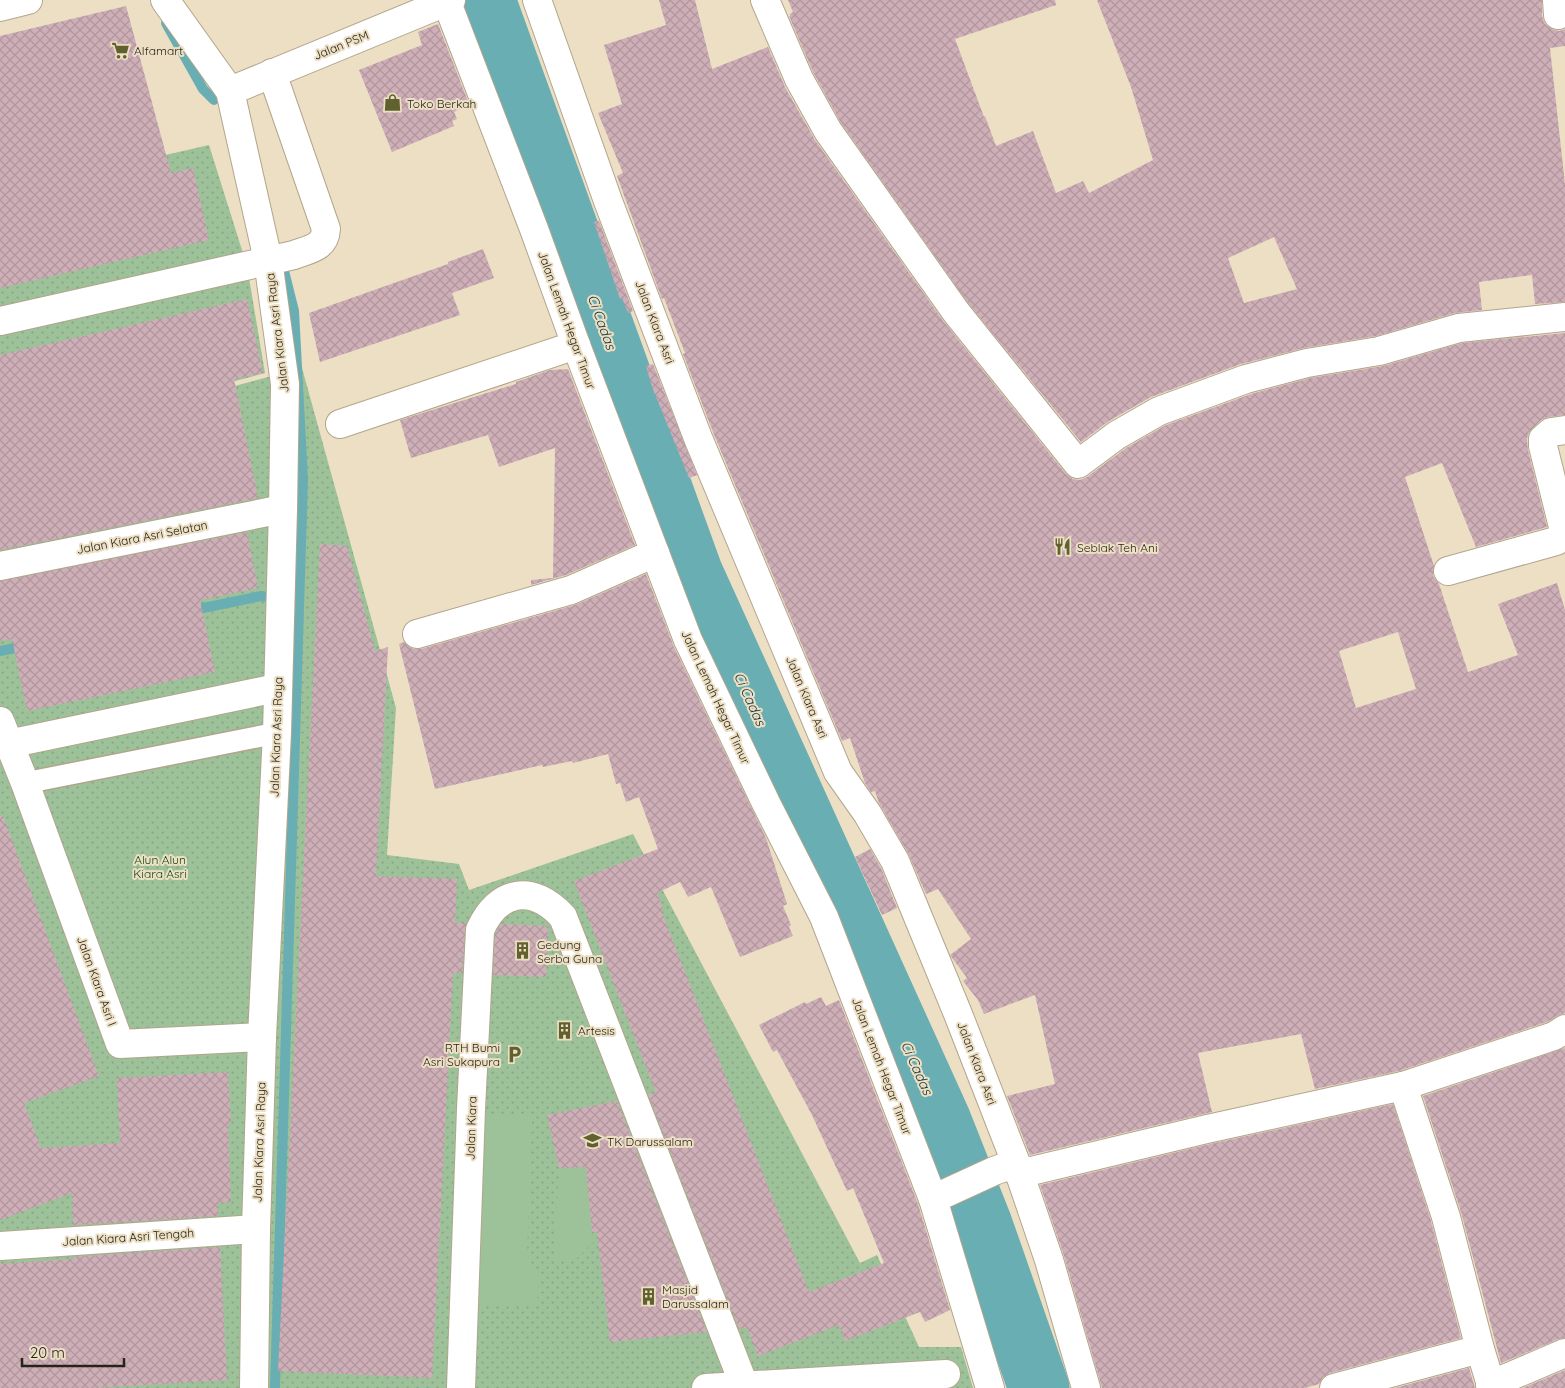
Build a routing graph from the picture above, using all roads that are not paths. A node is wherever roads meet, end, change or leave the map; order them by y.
1 (28, 0) edge
2 (165, 0) edge
3 (537, 0) edge
4 (765, 0) edge
5 (448, 1) edge
6 (0, 7) edge
7 (272, 73) junction
8 (230, 91) junction
9 (268, 260) junction
10 (1565, 317) edge
11 (0, 321) edge
12 (576, 345) junction
13 (340, 424) dead end
14 (1565, 430) edge
15 (283, 509) junction
16 (655, 553) junction
17 (0, 566) edge
18 (1448, 571) dead end
19 (417, 634) dead end
20 (277, 688) junction
21 (4, 732) edge
22 (277, 733) junction
23 (25, 783) junction
24 (262, 1037) junction
25 (1561, 1039) edge
26 (1403, 1086) junction
27 (1010, 1169) junction
28 (937, 1197) junction
29 (256, 1229) junction
30 (0, 1246) edge
31 (1480, 1349) junction
32 (1565, 1352) edge
33 (946, 1374) dead end
34 (744, 1385) junction
35 (1491, 1386) edge
36 (254, 1388) edge
37 (461, 1388) edge
38 (706, 1388) edge
39 (990, 1388) edge
40 (1086, 1388) edge
41 (1334, 1388) edge

1 - 6 street
2 - 8 street
3 - 27 street, Jalan Kiara Asri
4 - 10 street
5 - 7 street, Jalan PSM
5 - 12 street, Jalan Lemah Hegar Timur
7 - 8 street, Jalan PSM
7 - 9 street
8 - 9 street, Jalan Kiara Asri Raya
9 - 11 street
9 - 15 street, Jalan Kiara Asri Raya
12 - 13 street
12 - 16 street, Jalan Lemah Hegar Timur
14 - 18 street
15 - 17 street, Jalan Kiara Asri Selatan
15 - 20 street, Jalan Kiara Asri Raya
16 - 19 street
16 - 28 street, Jalan Lemah Hegar Timur
20 - 21 street, Jalan Kiara Asri I
20 - 22 street, Jalan Kiara Asri Raya
21 - 23 street, Jalan Kiara Asri I
22 - 23 lane
22 - 24 street, Jalan Kiara Asri Raya
23 - 24 street, Jalan Kiara Asri I
24 - 29 street, Jalan Kiara Asri Raya
25 - 26 street
26 - 27 street
26 - 31 street
27 - 28 street
27 - 40 street, Jalan Kiara Asri
28 - 39 street, Jalan Lemah Hegar Timur
29 - 30 street, Jalan Kiara Asri Tengah
29 - 36 street, Jalan Kiara Asri Raya
31 - 35 street
31 - 41 street
32 - 35 street
33 - 34 street
34 - 37 street, Jalan Kiara
34 - 38 street

